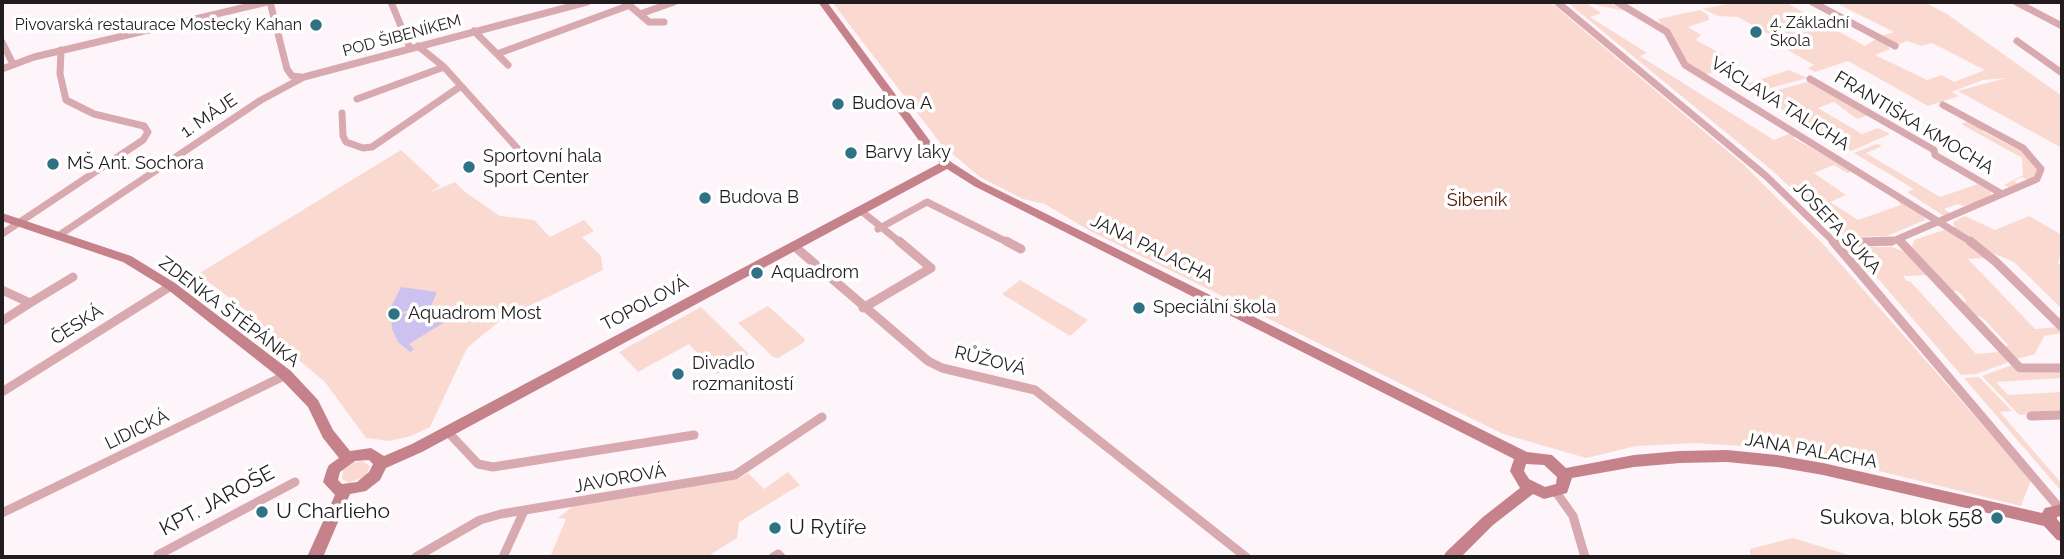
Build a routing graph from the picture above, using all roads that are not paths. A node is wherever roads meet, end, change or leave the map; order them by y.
1 (268, 2) edge
2 (391, 2) edge
3 (587, 2) edge
4 (674, 2) edge
5 (822, 2) edge
6 (1557, 2) edge
7 (1617, 2) edge
8 (1812, 2) edge
9 (2015, 2) edge
10 (628, 4) edge
11 (640, 14) junction
12 (664, 22) dead end
13 (2062, 26) edge
14 (474, 31) junction
15 (2017, 41) dead end
16 (2, 42) edge
17 (1895, 46) dead end
18 (414, 47) junction
19 (61, 50) junction
20 (497, 54) junction
21 (13, 64) junction
22 (508, 65) dead end
23 (444, 67) junction
24 (2, 69) edge
25 (2062, 73) edge
26 (304, 77) junction
27 (1810, 79) dead end
28 (461, 86) junction
29 (357, 99) dead end
30 (1943, 104) dead end
31 (342, 113) dead end
32 (527, 159) dead end
33 (947, 164) junction
34 (2002, 194) junction
35 (860, 210) junction
36 (2, 218) edge
37 (1939, 221) junction
38 (16, 222) junction
39 (880, 228) junction
40 (2, 234) edge
41 (58, 236) junction
42 (1898, 239) junction
43 (1835, 243) junction
44 (794, 246) junction
45 (1021, 249) dead end
46 (73, 277) dead end
47 (171, 286) junction
48 (2, 290) edge
49 (30, 303) junction
50 (863, 308) junction
51 (2, 321) edge
52 (2062, 327) edge
53 (2062, 368) edge
54 (286, 375) junction
55 (2, 392) edge
56 (2062, 415) edge
57 (2031, 416) dead end
58 (822, 417) dead end
59 (447, 432) junction
60 (694, 435) dead end
61 (347, 458) junction
62 (1525, 458) junction
63 (380, 464) junction
64 (1563, 474) junction
65 (295, 482) dead end
66 (1530, 488) junction
67 (344, 491) junction
68 (1556, 492) junction
69 (2061, 510) edge
70 (524, 511) junction
71 (2, 513) edge
72 (2049, 521) junction
73 (2062, 535) edge
74 (158, 556) edge
75 (315, 557) edge
76 (416, 557) edge
77 (503, 557) edge
78 (773, 557) edge
79 (781, 557) edge
80 (1247, 557) edge
81 (1451, 557) edge
82 (1585, 557) edge

1 - 19 street
1 - 26 street
2 - 18 street
3 - 14 street, POD ŠIBENÍKEM
4 - 11 street
5 - 33 street, JANA PALACHA
6 - 43 street, JOSEFA SUKA
7 - 37 street, VÁCLAVA TALICHA
8 - 17 street
9 - 13 street
10 - 11 street
10 - 20 street
11 - 12 street
14 - 18 street, POD ŠIBENÍKEM
14 - 20 street
15 - 25 street
16 - 21 street
18 - 23 street
18 - 26 street, POD ŠIBENÍKEM
19 - 21 street
19 - 38 street
20 - 22 street
21 - 24 street
23 - 28 street
23 - 29 street
26 - 41 street, 1. MÁJE
27 - 34 street, FRANTIŠKA KMOCHA
28 - 31 street
28 - 32 street
30 - 34 street
33 - 35 street, TOPOLOVÁ
33 - 62 street, JANA PALACHA
34 - 37 street
35 - 39 street
35 - 44 street, TOPOLOVÁ
36 - 38 street, ZDEŇKA ŠTĚPÁNKA
37 - 42 street
37 - 52 street, VÁCLAVA TALICHA
38 - 40 street
38 - 41 street, ZDEŇKA ŠTĚPÁNKA
39 - 45 street
39 - 50 street
41 - 47 street, ZDEŇKA ŠTĚPÁNKA
42 - 43 street
42 - 53 street
43 - 69 street, JOSEFA SUKA
44 - 50 street, RŮŽOVÁ
44 - 59 street, TOPOLOVÁ
46 - 49 street
47 - 54 street, ZDEŇKA ŠTĚPÁNKA
47 - 55 street, ČESKÁ
48 - 49 street
49 - 51 street
50 - 80 street, RŮŽOVÁ
54 - 61 street, ZDEŇKA ŠTĚPÁNKA
54 - 71 street, LIDICKÁ
56 - 57 street
58 - 70 street, JAVOROVÁ
59 - 60 street
59 - 63 street, TOPOLOVÁ
61 - 63 street
61 - 67 street
62 - 64 street, JANA PALACHA
62 - 66 street
63 - 67 street, TOPOLOVÁ
64 - 68 street
64 - 72 street, JANA PALACHA
65 - 74 street, KPT. JAROŠE
66 - 68 street
66 - 81 street
67 - 75 street
68 - 82 street
69 - 72 street
70 - 76 street, JAVOROVÁ
70 - 77 street
72 - 73 street
78 - 79 street

